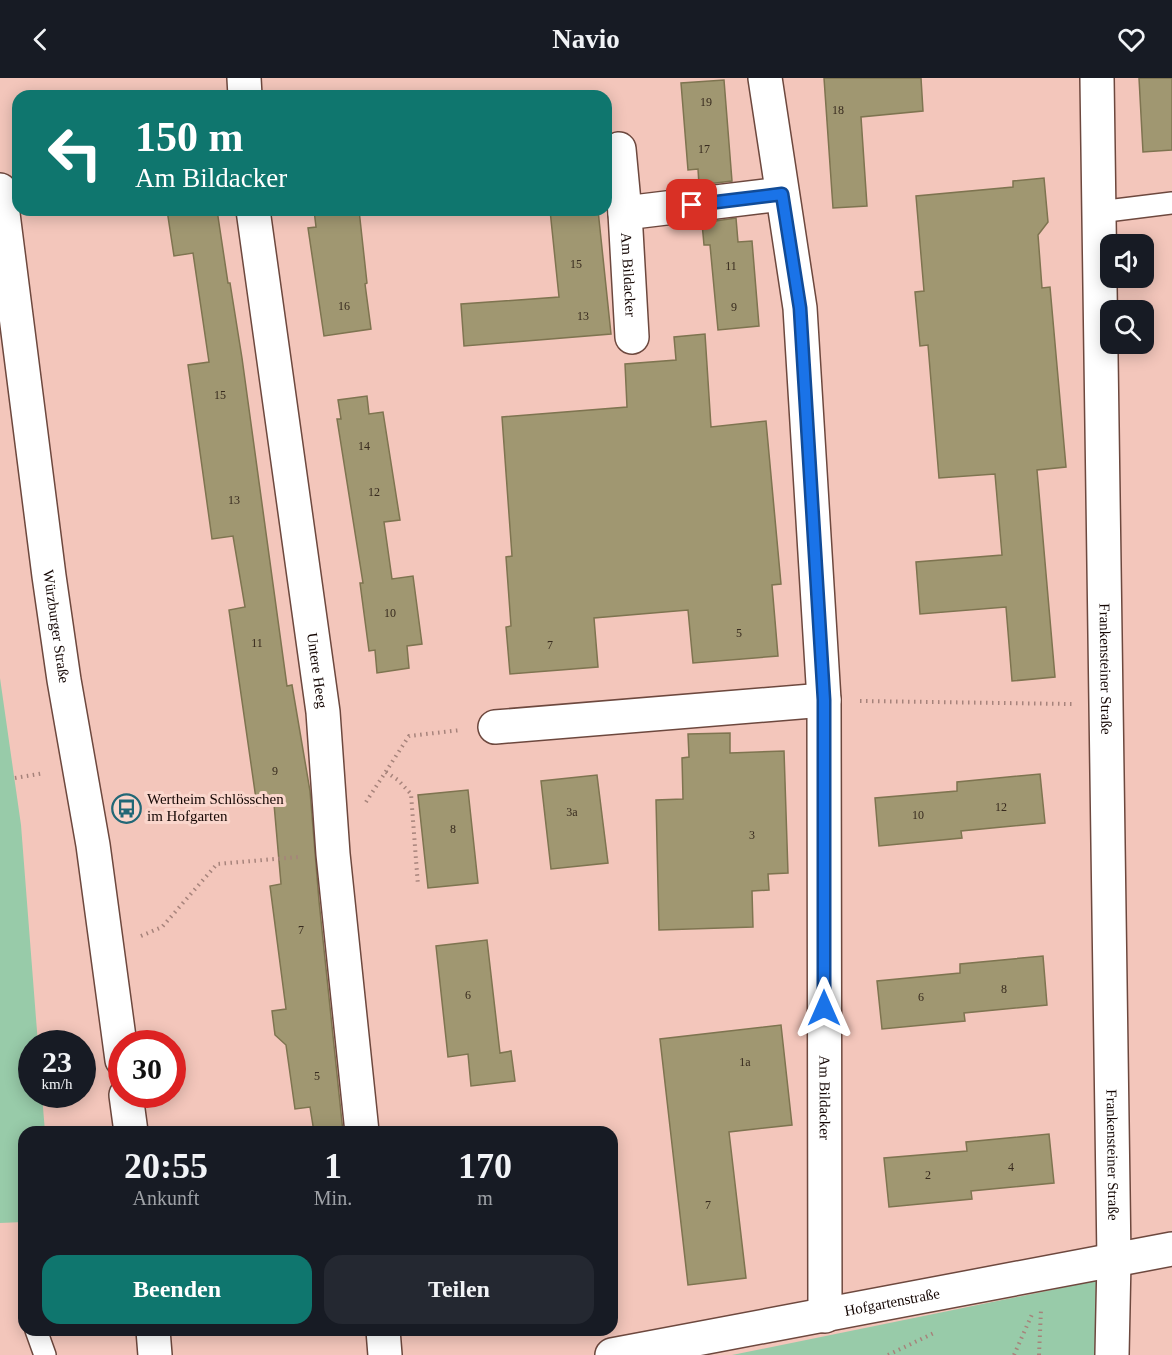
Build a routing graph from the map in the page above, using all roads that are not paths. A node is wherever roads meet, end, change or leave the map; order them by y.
1 (765, 78) edge
2 (1096, 78) edge
3 (619, 149) dead end
4 (0, 190) edge
5 (782, 194) junction
6 (1172, 203) edge
7 (625, 213) junction
8 (1099, 213) junction
9 (254, 216) edge
10 (632, 337) dead end
11 (838, 700) junction
12 (495, 727) dead end
13 (118, 1030) edge
14 (127, 1108) edge
15 (129, 1126) edge
16 (361, 1126) edge
17 (1172, 1249) edge
18 (1114, 1260) junction
19 (825, 1316) junction
20 (38, 1336) edge
21 (153, 1336) edge
22 (383, 1336) edge
23 (45, 1355) edge
24 (155, 1355) edge
25 (385, 1355) edge
26 (612, 1355) edge
27 (1112, 1355) edge

1 - 5 street, Am Bildacker
2 - 8 street, Frankensteiner Straße
3 - 7 street, Am Bildacker
4 - 13 street, Würzburger Straße
5 - 7 street, Am Bildacker
5 - 11 street, Am Bildacker
6 - 8 lane
7 - 10 street, Am Bildacker
8 - 18 street, Frankensteiner Straße
9 - 16 street, Untere Heeg
11 - 12 street
11 - 19 street, Am Bildacker
14 - 15 street
17 - 18 street, Hofgartenstraße
18 - 19 street, Hofgartenstraße
18 - 27 street, Frankensteiner Straße
19 - 26 street, Hofgartenstraße
20 - 23 lane
21 - 24 street
22 - 25 street

